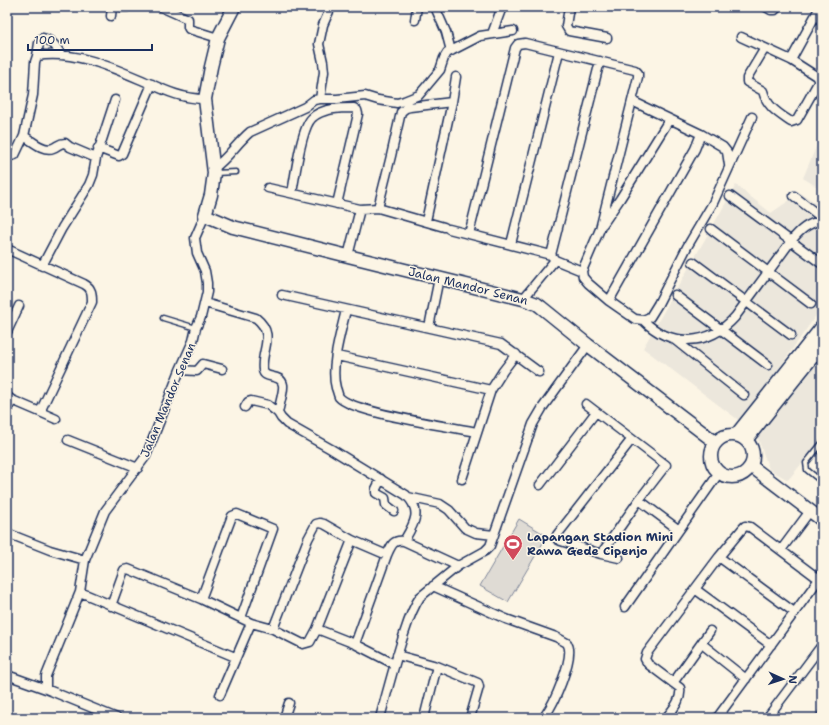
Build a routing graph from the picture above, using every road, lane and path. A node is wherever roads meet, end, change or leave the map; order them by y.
1 (112, 7) edge
2 (122, 7) edge
3 (127, 7) edge
4 (161, 7) edge
5 (234, 7) edge
6 (331, 7) edge
7 (417, 7) edge
8 (435, 7) edge
9 (502, 7) edge
10 (569, 7) edge
11 (766, 7) edge
12 (778, 7) edge
13 (820, 7) edge
14 (111, 16) dead end
15 (414, 20) dead end
16 (513, 31) dead end
17 (492, 34) junction
18 (741, 37) dead end
19 (218, 38) junction
20 (606, 38) dead end
21 (765, 48) junction
22 (451, 51) junction
23 (559, 52) junction
24 (61, 55) junction
25 (37, 56) junction
26 (791, 60) junction
27 (600, 61) junction
28 (456, 77) dead end
29 (152, 84) junction
30 (205, 99) junction
31 (320, 99) junction
32 (114, 100) dead end
33 (632, 101) junction
34 (452, 102) junction
35 (752, 117) dead end
36 (669, 120) junction
37 (701, 134) junction
38 (24, 136) junction
39 (98, 148) junction
40 (7, 157) edge
41 (96, 158) junction
42 (729, 166) junction
43 (214, 170) junction
44 (236, 172) dead end
45 (268, 188) dead end
46 (292, 193) junction
47 (730, 196) dead end
48 (794, 196) dead end
49 (337, 204) junction
50 (378, 208) junction
51 (360, 209) junction
52 (205, 214) junction
53 (822, 219) edge
54 (426, 222) junction
55 (600, 229) junction
56 (711, 229) dead end
57 (469, 234) junction
58 (791, 241) junction
59 (511, 244) junction
60 (7, 249) edge
61 (348, 256) junction
62 (553, 258) junction
63 (693, 262) dead end
64 (822, 264) edge
65 (42, 266) junction
66 (582, 271) junction
67 (768, 272) junction
68 (440, 278) junction
69 (282, 295) dead end
70 (675, 296) dead end
71 (523, 299) junction
72 (609, 301) junction
73 (746, 301) junction
74 (205, 303) junction
75 (811, 304) dead end
76 (19, 306) dead end
77 (346, 310) junction
78 (163, 318) dead end
79 (643, 320) junction
80 (429, 327) junction
81 (822, 327) edge
82 (196, 328) junction
83 (721, 330) junction
84 (7, 332) edge
85 (792, 335) dead end
86 (675, 340) junction
87 (588, 345) junction
88 (814, 349) edge
89 (516, 354) junction
90 (337, 356) junction
91 (768, 365) dead end
92 (222, 369) dead end
93 (180, 370) junction
94 (539, 372) dead end
95 (491, 390) junction
96 (744, 395) dead end
97 (10, 398) edge
98 (586, 404) dead end
99 (245, 406) dead end
100 (7, 411) edge
101 (40, 412) junction
102 (596, 412) junction
103 (278, 413) junction
104 (56, 419) dead end
105 (477, 432) junction
106 (741, 437) junction
107 (632, 439) junction
108 (68, 440) dead end
109 (715, 442) junction
110 (822, 443) edge
111 (750, 466) junction
112 (138, 468) junction
113 (719, 473) junction
114 (381, 479) junction
115 (462, 479) dead end
116 (822, 482) edge
117 (540, 485) dead end
118 (408, 497) junction
119 (639, 500) junction
120 (394, 511) dead end
121 (810, 511) junction
122 (822, 520) edge
123 (679, 530) junction
124 (7, 533) edge
125 (494, 535) junction
126 (352, 540) junction
127 (404, 541) junction
128 (781, 550) junction
129 (601, 554) junction
130 (387, 555) junction
131 (720, 557) junction
132 (619, 558) dead end
133 (85, 560) junction
134 (458, 566) junction
135 (820, 577) edge
136 (433, 586) junction
137 (695, 589) junction
138 (80, 592) junction
139 (201, 599) junction
140 (111, 606) junction
141 (625, 607) dead end
142 (794, 612) junction
143 (241, 618) junction
144 (251, 623) junction
145 (273, 629) junction
146 (317, 630) junction
147 (710, 632) dead end
148 (355, 644) junction
149 (702, 644) junction
150 (771, 645) junction
151 (822, 645) edge
152 (397, 655) junction
153 (235, 658) junction
154 (394, 664) junction
155 (437, 666) junction
156 (7, 675) edge
157 (746, 679) junction
158 (673, 683) junction
159 (46, 688) junction
160 (220, 695) dead end
161 (289, 704) dead end
162 (546, 717) edge
163 (117, 718) edge
164 (284, 718) edge
165 (380, 718) edge
166 (424, 718) edge
167 (470, 718) edge
168 (666, 718) edge
169 (717, 718) edge
170 (767, 718) edge

1 - 14 street
2 - 3 street
4 - 19 street
5 - 19 street, Jalan Mandor Senan
6 - 31 street
7 - 15 street
8 - 22 street
9 - 17 street
10 - 20 street
11 - 12 street
13 - 26 street
16 - 17 street
17 - 22 street
18 - 21 street
19 - 30 street, Jalan Mandor Senan
21 - 26 street
21 - 26 street
22 - 31 street
23 - 27 street
23 - 57 street
23 - 59 street
24 - 25 street
24 - 25 street
24 - 29 street
25 - 38 street
27 - 33 street
27 - 62 street
28 - 34 street
29 - 30 street
29 - 39 street
30 - 43 street, Jalan Mandor Senan
31 - 43 street
32 - 39 street
33 - 36 street
33 - 55 street
34 - 50 street
34 - 54 street
35 - 42 street
36 - 37 street
36 - 55 street
37 - 42 street
37 - 72 street
38 - 40 street
38 - 41 street
39 - 41 street
41 - 65 street
42 - 79 street
43 - 44 lane
43 - 52 street, Jalan Mandor Senan
45 - 46 street
46 - 49 street
46 - 49 street
47 - 58 street
48 - 53 street
49 - 51 street
50 - 51 street
50 - 54 street
51 - 61 street
52 - 61 street, Jalan Mandor Senan
52 - 74 street, Jalan Mandor Senan
53 - 58 street
54 - 57 street
55 - 66 street
56 - 67 street
57 - 59 street
58 - 64 street
58 - 67 street
59 - 62 street
60 - 65 street
61 - 68 street, Jalan Mandor Senan
62 - 66 street
62 - 71 street
63 - 73 street
65 - 101 street
66 - 72 street
67 - 73 street
67 - 75 street
68 - 71 street, Jalan Mandor Senan
68 - 80 street
69 - 77 street
70 - 83 street
71 - 87 street, Jalan Mandor Senan
72 - 79 street
73 - 83 street
73 - 85 street
74 - 82 street, Jalan Mandor Senan
74 - 103 street
76 - 84 street
77 - 80 street
77 - 90 street
78 - 82 lane
79 - 86 street
80 - 89 street
81 - 88 street
82 - 93 street, Jalan Mandor Senan
83 - 86 street
83 - 91 street
86 - 96 street
87 - 109 street, Jalan Mandor Senan
87 - 125 street
88 - 106 street
89 - 94 street
89 - 95 street
90 - 95 street
90 - 105 street
92 - 93 street
93 - 112 street, Jalan Mandor Senan
95 - 105 street
97 - 100 street
97 - 101 street
98 - 102 street
99 - 103 street
101 - 104 street
102 - 107 street
102 - 117 street
103 - 114 street
105 - 115 street
106 - 109 street
106 - 111 street
107 - 119 street
107 - 129 street
108 - 112 street
109 - 113 street
110 - 116 lane
111 - 113 street
111 - 121 street
112 - 133 street, Jalan Mandor Senan
113 - 123 street
114 - 118 street
114 - 120 street
118 - 125 street
118 - 127 street
119 - 123 street
119 - 129 street
121 - 122 street
121 - 128 street
123 - 141 street
124 - 133 street
125 - 134 street
126 - 130 street
126 - 145 street
126 - 146 street
127 - 130 street
127 - 134 street
128 - 131 street
128 - 135 street
129 - 132 street
130 - 148 street
131 - 137 street
131 - 142 street
133 - 138 street, Jalan Mandor Senan
134 - 136 street
135 - 142 street
136 - 152 street
136 - 162 street
137 - 150 street
137 - 158 street
138 - 140 street
138 - 159 street, Jalan Mandor Senan
139 - 140 street
139 - 143 street
139 - 143 street
140 - 153 street
142 - 150 street
143 - 144 street
144 - 145 street
144 - 153 street
145 - 146 street
146 - 148 street
147 - 149 street
148 - 154 street
149 - 157 street
149 - 158 street
150 - 157 street
151 - 170 street
152 - 154 street
152 - 155 street
153 - 160 street
154 - 165 street
155 - 166 street
155 - 167 street
156 - 159 street
157 - 169 street
158 - 168 street
159 - 163 street
161 - 164 street

